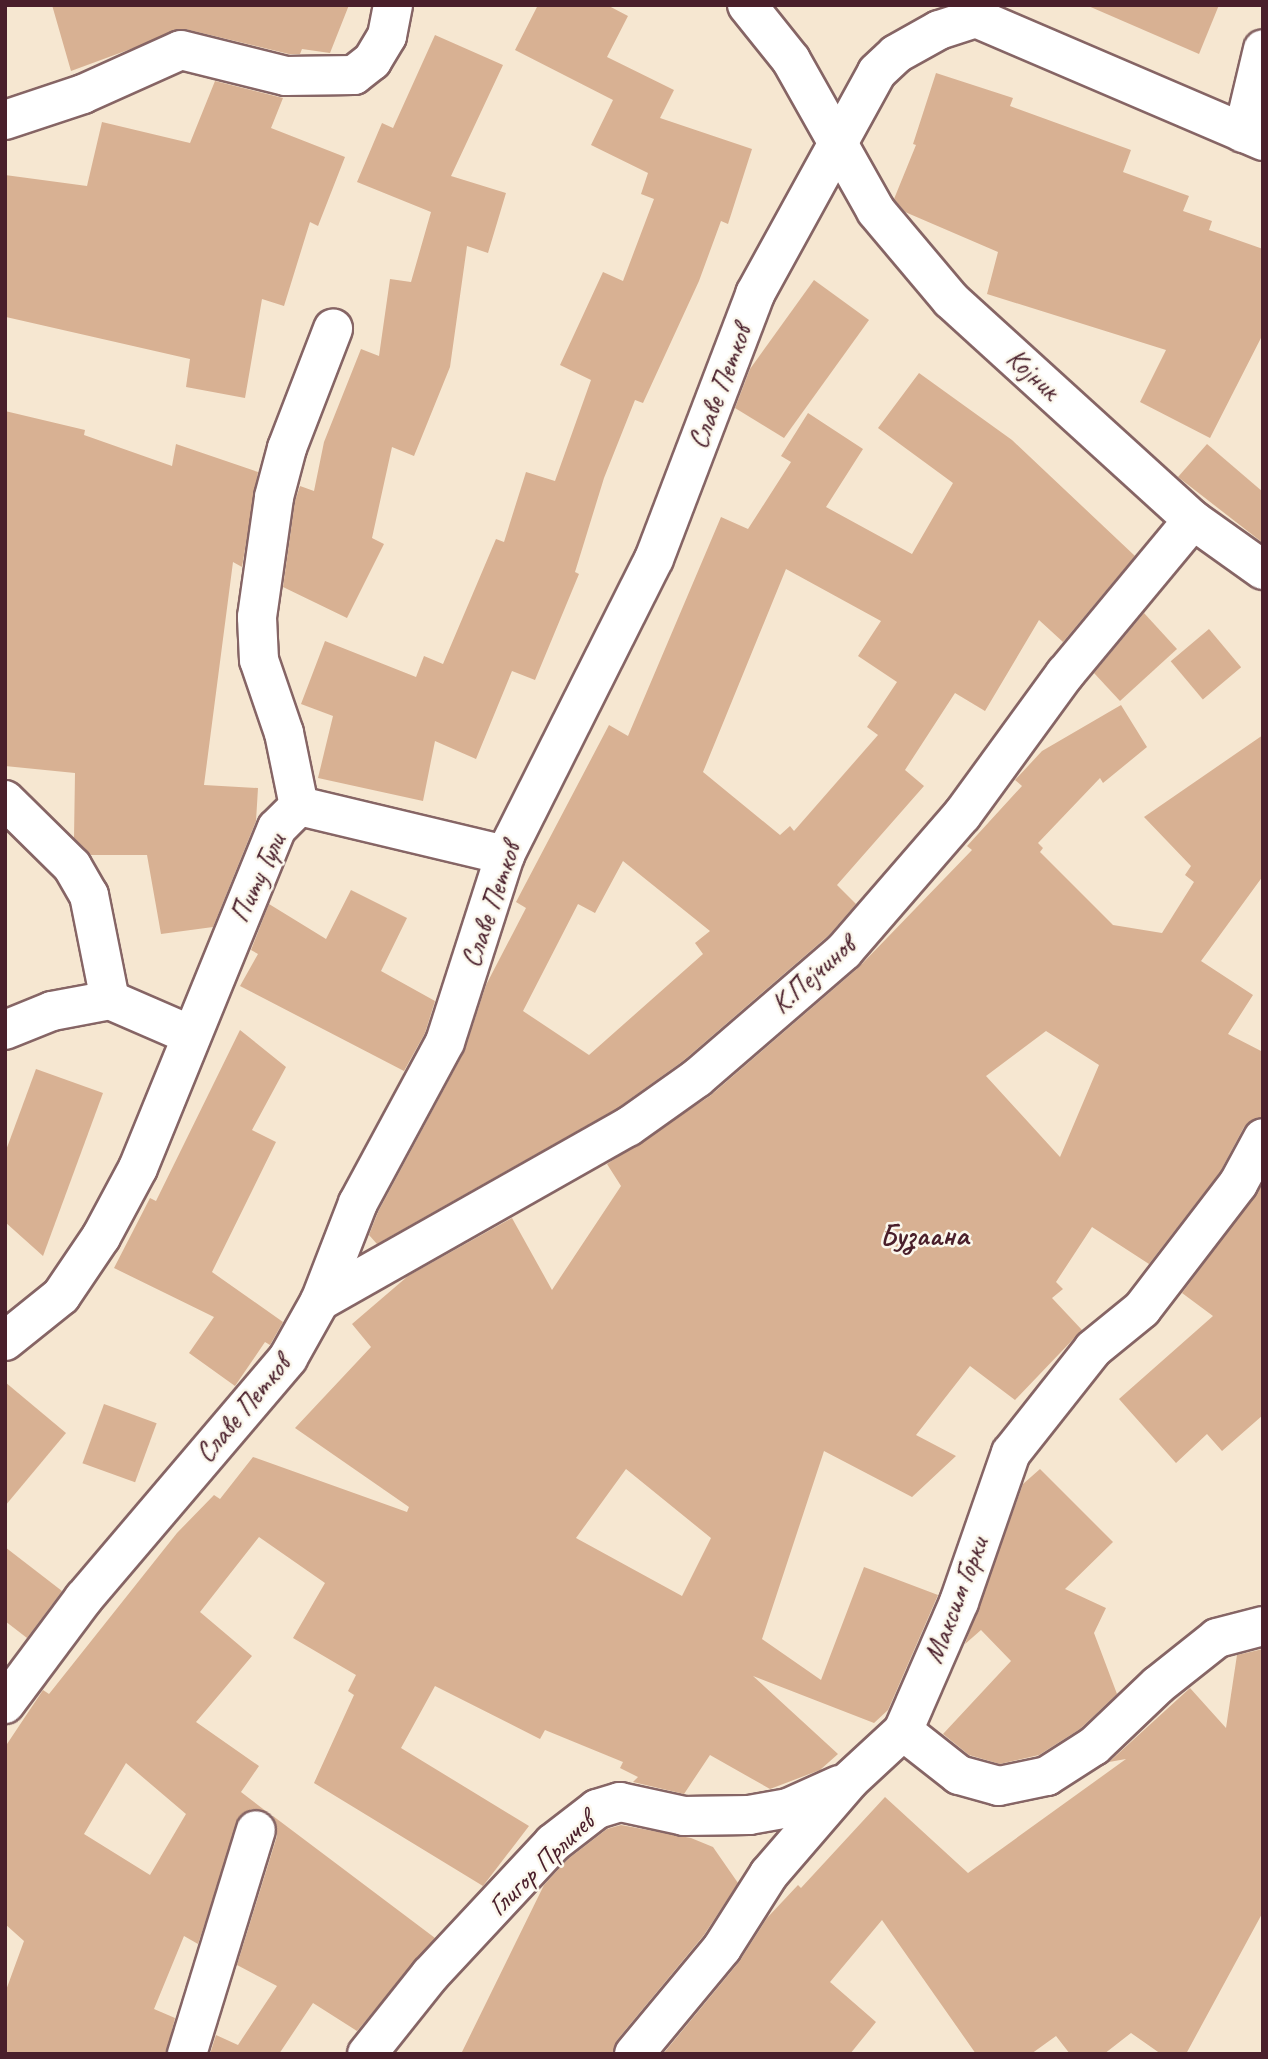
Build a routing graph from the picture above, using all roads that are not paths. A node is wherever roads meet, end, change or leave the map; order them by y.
1 (393, 5) edge
2 (747, 5) edge
3 (979, 12) edge
4 (1263, 49) edge
5 (5, 120) edge
6 (1253, 137) edge
7 (839, 146) junction
8 (333, 329) dead end
9 (1193, 520) junction
10 (1263, 570) edge
11 (5, 800) edge
12 (299, 806) junction
13 (505, 855) junction
14 (110, 1000) junction
15 (5, 1030) edge
16 (191, 1035) junction
17 (1263, 1138) edge
18 (320, 1301) junction
19 (5, 1341) edge
20 (1263, 1626) edge
21 (5, 1704) edge
22 (903, 1731) junction
23 (850, 1780) junction
24 (256, 1830) dead end
25 (187, 2054) edge
26 (367, 2054) edge
27 (635, 2054) edge

1 - 5 street
2 - 7 street, Којник
3 - 6 street
3 - 7 street, Славе Петков
4 - 6 street
7 - 9 street, Којник
7 - 13 street, Славе Петков
8 - 12 street, Питу Гули
9 - 10 street, Којник
9 - 18 street, К.Пејчинов
11 - 14 street
12 - 13 street
12 - 16 street, Питу Гули
13 - 18 street, Славе Петков
14 - 15 street
14 - 16 street
16 - 19 street, Питу Гули
17 - 22 street, Максим Горки
18 - 21 street, Славе Петков
20 - 22 street
22 - 23 street, Максим Горки
23 - 26 street, Глигор Прличев
23 - 27 street, Максим Горки
24 - 25 street

